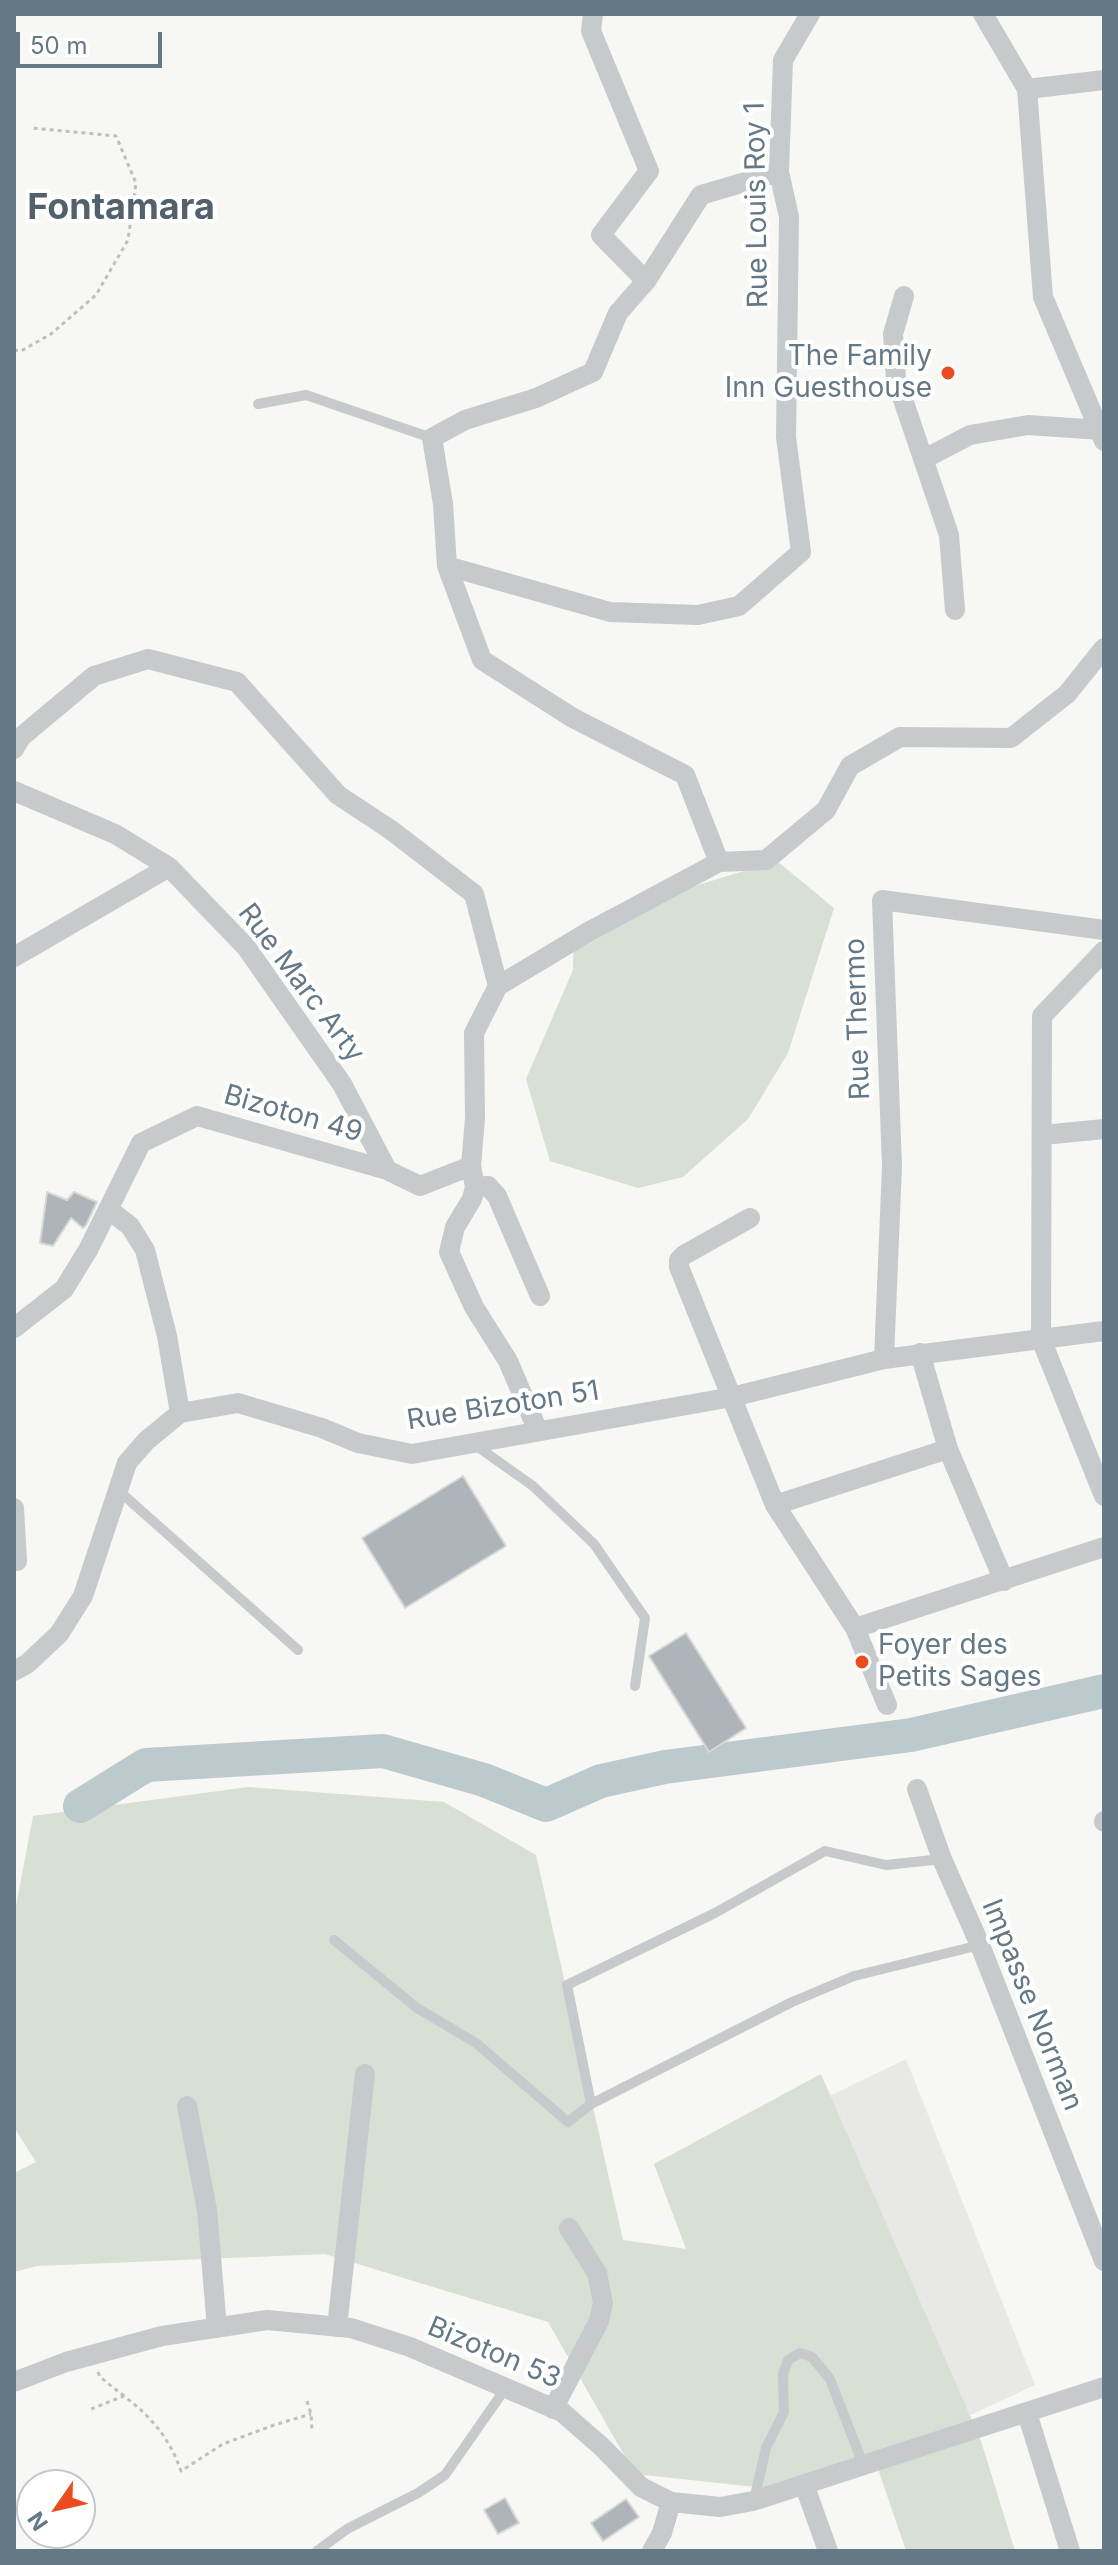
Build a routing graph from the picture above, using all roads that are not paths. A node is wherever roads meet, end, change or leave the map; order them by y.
1 (593, 14) edge
2 (810, 14) edge
3 (983, 14) edge
4 (1104, 80) edge
5 (1027, 89) junction
6 (779, 172) junction
7 (646, 281) junction
8 (904, 296) dead end
9 (258, 404) dead end
10 (1102, 435) edge
11 (432, 438) junction
12 (924, 459) junction
13 (447, 566) junction
14 (955, 610) dead end
15 (1104, 648) edge
16 (14, 749) edge
17 (14, 791) edge
18 (719, 862) junction
19 (169, 867) junction
20 (1104, 930) edge
21 (1104, 951) edge
22 (14, 957) edge
23 (498, 986) junction
24 (1104, 1129) edge
25 (1043, 1135) junction
26 (387, 1170) junction
27 (473, 1176) junction
28 (108, 1209) junction
29 (750, 1218) dead end
30 (540, 1296) dead end
31 (14, 1328) edge
32 (1104, 1331) edge
33 (1041, 1339) junction
34 (920, 1353) junction
35 (884, 1359) junction
36 (732, 1397) junction
37 (180, 1413) junction
38 (538, 1431) junction
39 (472, 1443) junction
40 (948, 1449) junction
41 (119, 1491) junction
42 (1104, 1496) edge
43 (775, 1505) junction
44 (14, 1508) edge
45 (1104, 1547) edge
46 (17, 1561) dead end
47 (1004, 1581) junction
48 (855, 1628) junction
49 (298, 1650) dead end
50 (14, 1671) edge
51 (635, 1686) dead end
52 (887, 1705) dead end
53 (917, 1789) dead end
54 (942, 1859) junction
55 (334, 1940) dead end
56 (980, 1945) junction
57 (365, 2074) dead end
58 (591, 2104) junction
59 (187, 2106) dead end
60 (569, 2228) dead end
61 (1104, 2261) edge
62 (337, 2327) junction
63 (217, 2328) junction
64 (14, 2382) edge
65 (1104, 2387) edge
66 (505, 2389) junction
67 (553, 2409) junction
68 (1027, 2413) junction
69 (863, 2464) junction
70 (804, 2484) junction
71 (753, 2501) junction
72 (671, 2502) junction
73 (317, 2551) edge
74 (652, 2551) edge
75 (828, 2551) edge
76 (1070, 2551) edge

1 - 7 street
2 - 6 street, Rue Louis Roy 1
3 - 5 street
4 - 5 street
5 - 10 street
6 - 7 street
6 - 13 street, Rue Louis Roy 1
7 - 11 street
8 - 12 street
9 - 11 lane
10 - 12 street
11 - 13 street
12 - 14 street
13 - 18 street
15 - 18 street
16 - 23 street
17 - 19 street, Rue Marc Arty
18 - 23 street
19 - 22 street
19 - 26 street, Rue Marc Arty
20 - 35 street, Rue Thermo
21 - 25 street
23 - 27 street
24 - 25 street
25 - 33 street
26 - 27 street, Bizoton 49
26 - 28 street, Bizoton 49
27 - 30 street
27 - 38 street
28 - 31 street, Bizoton 49
28 - 37 street
29 - 36 street
32 - 33 street, Rue Bizoton 51
33 - 34 street, Rue Bizoton 51
33 - 42 street
34 - 35 street, Rue Bizoton 51
34 - 40 street
35 - 36 street, Rue Bizoton 51
36 - 38 street, Rue Bizoton 51
36 - 43 street
37 - 39 street, Rue Bizoton 51
37 - 41 street, Rue Bizoton 51
38 - 39 street, Rue Bizoton 51
39 - 51 lane
40 - 43 street
40 - 47 street
41 - 49 lane
41 - 50 street, Rue Bizoton 51
43 - 48 street
44 - 46 street
45 - 47 street
47 - 48 street
48 - 52 street
53 - 54 street, Impasse Norman
54 - 56 street, Impasse Norman
54 - 58 lane
55 - 58 lane
56 - 58 lane
56 - 61 street, Impasse Norman
57 - 62 street
59 - 63 street
60 - 67 street
62 - 63 street, Bizoton 53
62 - 66 street, Bizoton 53
63 - 64 street, Bizoton 53
65 - 68 street, Bizoton 53
66 - 67 street, Bizoton 53
66 - 73 lane
67 - 72 street, Bizoton 53
68 - 69 street, Bizoton 53
68 - 76 street
69 - 70 street, Bizoton 53
69 - 71 lane
70 - 71 street, Bizoton 53
70 - 75 street
71 - 72 street, Bizoton 53
72 - 74 street

